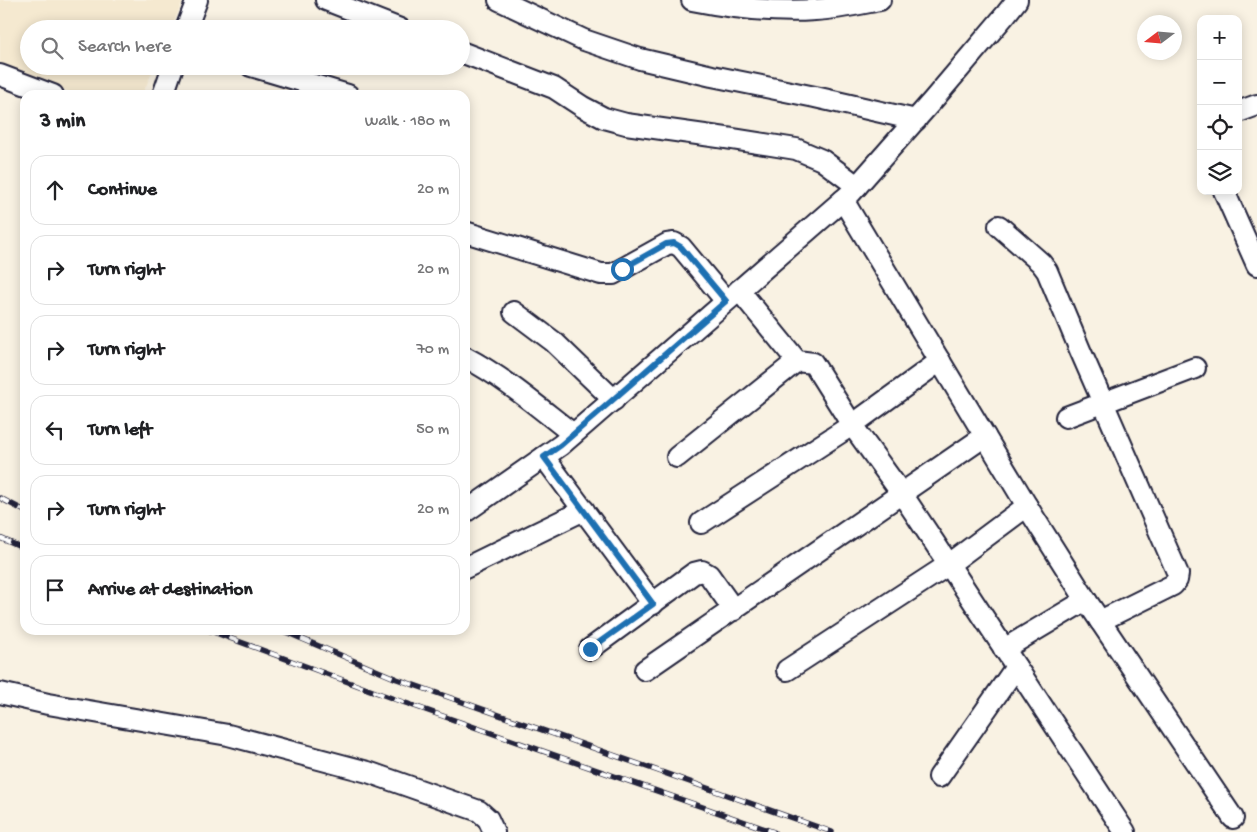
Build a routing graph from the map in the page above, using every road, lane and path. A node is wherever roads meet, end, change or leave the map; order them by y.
1 (197, 0) edge
2 (326, 0) edge
3 (499, 0) edge
4 (692, 0) edge
5 (880, 0) edge
6 (1017, 0) edge
7 (189, 20) edge
8 (377, 20) edge
9 (470, 55) edge
10 (0, 75) edge
11 (170, 75) edge
12 (281, 75) edge
13 (40, 90) edge
14 (165, 90) edge
15 (331, 90) edge
16 (1257, 105) edge
17 (1242, 111) edge
18 (916, 120) junction
19 (857, 186) junction
20 (1226, 195) edge
21 (843, 200) junction
22 (999, 226) dead end
23 (470, 234) edge
24 (1257, 265) edge
25 (732, 296) junction
26 (514, 312) dead end
27 (470, 360) edge
28 (797, 361) junction
29 (940, 361) junction
30 (1195, 368) dead end
31 (614, 400) junction
32 (1103, 403) junction
33 (1066, 418) dead end
34 (852, 425) junction
35 (573, 434) junction
36 (986, 436) junction
37 (544, 457) junction
38 (677, 457) dead end
39 (902, 494) junction
40 (1028, 506) junction
41 (470, 509) edge
42 (584, 510) junction
43 (701, 523) dead end
44 (948, 565) junction
45 (470, 566) edge
46 (1086, 600) junction
47 (653, 604) junction
48 (734, 610) junction
49 (1100, 621) junction
50 (590, 649) dead end
51 (1004, 649) junction
52 (1016, 667) junction
53 (645, 670) dead end
54 (787, 670) dead end
55 (0, 693) edge
56 (939, 777) dead end
57 (1233, 818) dead end
58 (494, 832) edge
59 (1125, 832) edge

1 - 7 street
2 - 8 street
3 - 18 street
4 - 5 street
6 - 18 street
9 - 19 street
10 - 13 street
11 - 14 street
12 - 15 street
16 - 17 street
18 - 19 street
19 - 21 street
20 - 24 street
21 - 25 street
21 - 29 street
22 - 32 street
23 - 25 street
25 - 28 street
25 - 31 street
26 - 31 street
27 - 35 street
28 - 34 street
28 - 38 street
29 - 34 street
29 - 36 street
30 - 32 street
31 - 35 street
32 - 33 street
32 - 49 street
34 - 39 street
34 - 43 street
35 - 37 street
36 - 39 street
36 - 40 street
37 - 41 street
37 - 42 street
39 - 44 street
39 - 48 street
40 - 44 street
40 - 46 street
42 - 45 street
42 - 47 street
44 - 51 street
44 - 54 street
46 - 49 street
46 - 51 street
47 - 48 street
47 - 50 street
48 - 53 street
49 - 57 street
51 - 52 street
52 - 56 street
52 - 59 street
55 - 58 street

